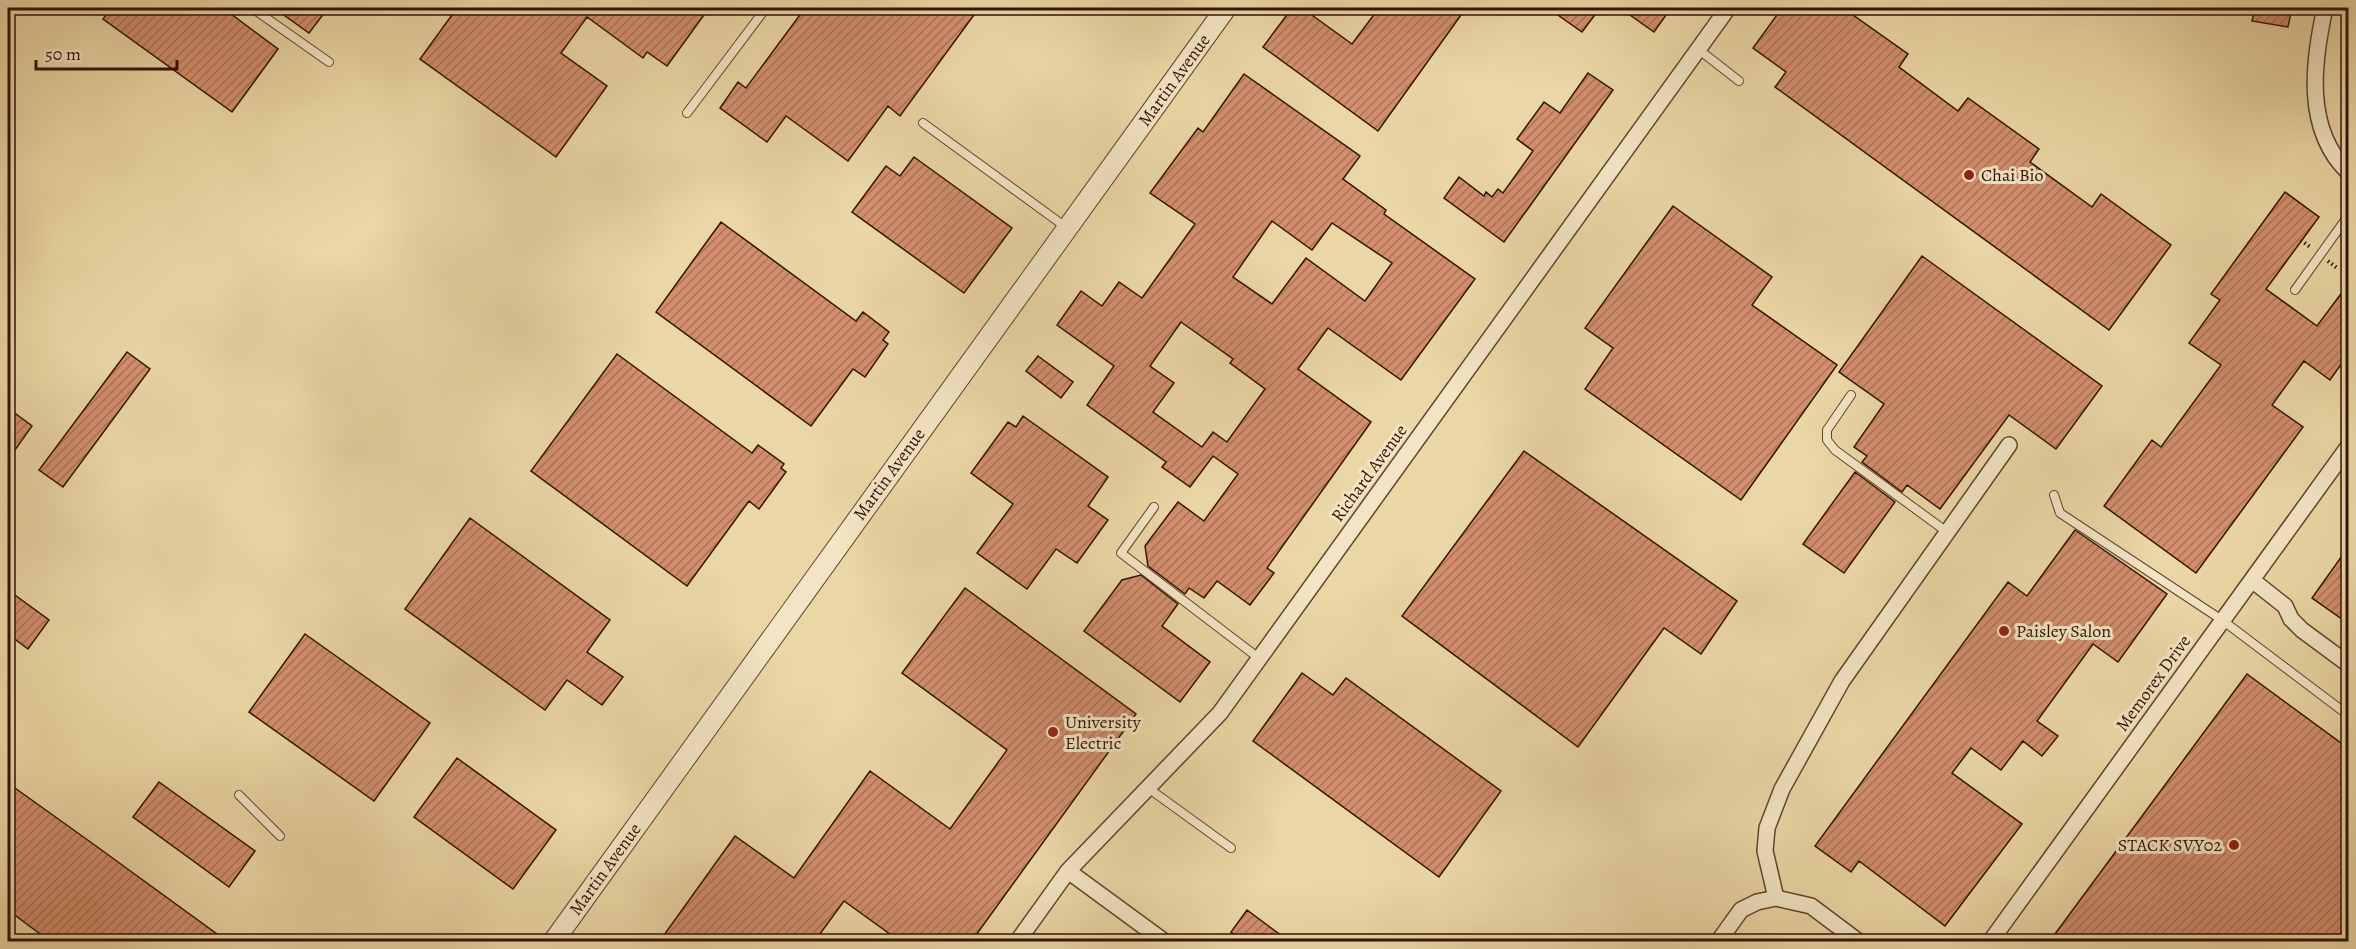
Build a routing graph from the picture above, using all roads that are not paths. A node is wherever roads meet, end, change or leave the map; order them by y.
1 (252, 8) edge
2 (766, 8) edge
3 (1226, 8) edge
4 (1728, 8) edge
5 (2325, 8) edge
6 (1698, 49) junction
7 (329, 62) dead end
8 (1739, 81) dead end
9 (687, 113) dead end
10 (922, 123) dead end
11 (2349, 172) edge
12 (2349, 216) edge
13 (1067, 228) junction
14 (2295, 290) dead end
15 (1851, 395) dead end
16 (2009, 445) dead end
17 (2349, 447) edge
18 (2054, 495) dead end
19 (1154, 507) dead end
20 (1947, 532) junction
21 (2252, 580) junction
22 (2222, 620) junction
23 (1260, 658) junction
24 (2349, 664) edge
25 (2349, 715) edge
26 (1148, 788) junction
27 (238, 795) dead end
28 (280, 836) dead end
29 (1231, 848) dead end
30 (1068, 871) junction
31 (1776, 898) junction
32 (553, 942) edge
33 (1017, 942) edge
34 (1165, 942) edge
35 (1718, 942) edge
36 (1858, 942) edge
37 (1989, 942) edge

1 - 7 lane
2 - 9 lane
3 - 13 street, Martin Avenue
4 - 6 street, Richard Avenue
5 - 11 street
6 - 8 lane
6 - 23 street, Richard Avenue
10 - 13 lane
12 - 14 lane
13 - 32 street, Martin Avenue
15 - 20 lane
16 - 20 street
17 - 21 street, Memorex Drive
18 - 22 lane
19 - 23 lane
20 - 31 street
21 - 22 street, Memorex Drive
21 - 24 street
22 - 25 lane
22 - 37 street, Memorex Drive
23 - 26 street, Richard Avenue
26 - 29 lane
26 - 30 street, Richard Avenue
27 - 28 lane
30 - 33 street, Richard Avenue
30 - 34 street
31 - 35 street
31 - 36 street

